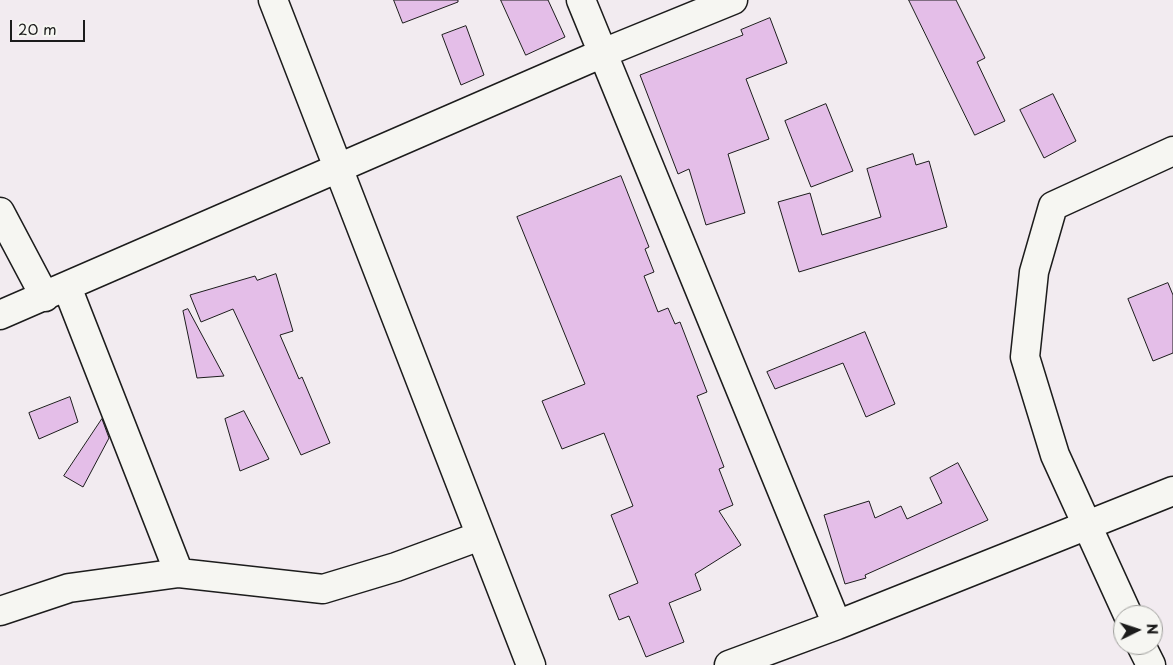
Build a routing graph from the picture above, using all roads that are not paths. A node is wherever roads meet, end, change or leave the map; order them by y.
1 (273, 0) edge
2 (582, 0) edge
3 (733, 0) edge
4 (603, 54) junction
5 (1173, 151) edge
6 (338, 168) junction
7 (0, 212) edge
8 (56, 292) junction
9 (0, 315) edge
10 (1173, 490) edge
11 (1087, 526) junction
12 (480, 536) junction
13 (179, 573) junction
14 (1123, 605) edge
15 (0, 611) edge
16 (837, 625) junction
17 (531, 665) edge
18 (729, 665) edge

1 - 6 street
2 - 4 street
3 - 4 street
4 - 6 street
4 - 16 street
5 - 11 street
6 - 8 street
6 - 12 street
7 - 8 street
8 - 9 street
8 - 13 street
10 - 11 street
11 - 14 street
11 - 16 street
12 - 13 street
12 - 17 street
13 - 15 street
16 - 18 street

